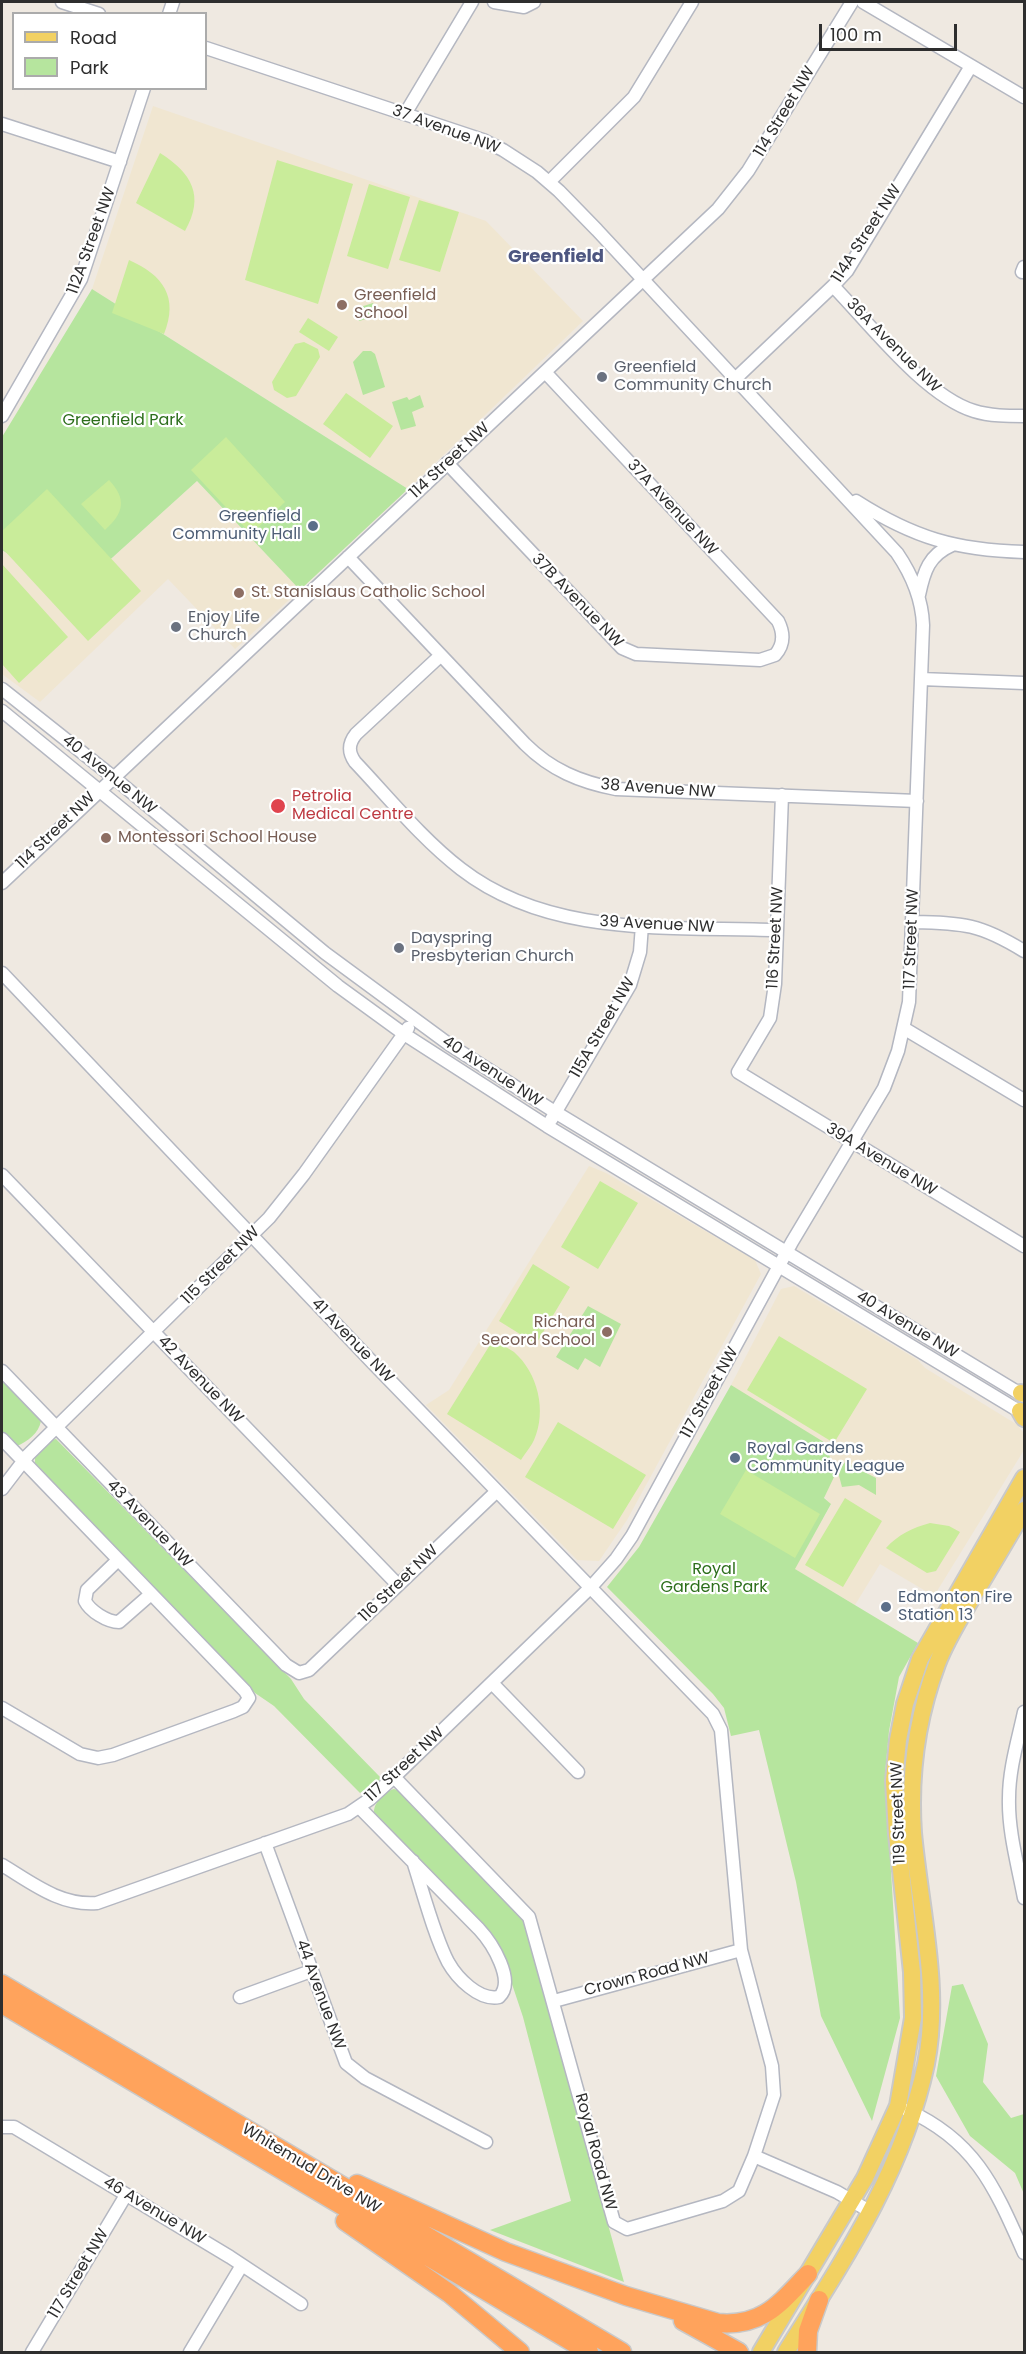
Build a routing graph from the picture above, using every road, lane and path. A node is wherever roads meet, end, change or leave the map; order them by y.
1 (62, 2) edge
2 (472, 2) edge
3 (494, 2) edge
4 (534, 2) edge
5 (692, 2) edge
6 (852, 2) edge
7 (863, 2) edge
8 (93, 12) edge
9 (207, 48) edge
10 (971, 66) junction
11 (143, 90) edge
12 (1024, 98) edge
13 (405, 114) junction
14 (2, 124) edge
15 (120, 162) junction
16 (549, 182) junction
17 (644, 280) junction
18 (834, 286) junction
19 (545, 372) junction
20 (735, 379) junction
21 (2, 416) edge
22 (1024, 417) edge
23 (447, 463) junction
24 (842, 492) junction
25 (952, 545) junction
26 (1024, 552) edge
27 (348, 556) junction
28 (919, 595) junction
29 (778, 652) joint
30 (440, 656) junction
31 (921, 679) junction
32 (1024, 683) edge
33 (2, 689) edge
34 (2, 711) edge
35 (113, 777) junction
36 (99, 790) junction
37 (782, 795) junction
38 (917, 801) junction
39 (2, 883) edge
40 (913, 922) junction
41 (642, 925) junction
42 (777, 930) junction
43 (1024, 951) edge
44 (2, 973) edge
45 (414, 1020) junction
46 (905, 1029) junction
47 (404, 1034) junction
48 (738, 1072) joint
49 (1024, 1100) edge
50 (555, 1112) junction
51 (547, 1126) junction
52 (852, 1142) junction
53 (2, 1175) edge
54 (252, 1237) junction
55 (1024, 1246) edge
56 (787, 1252) junction
57 (781, 1266) junction
58 (154, 1332) junction
59 (2, 1371) edge
60 (1023, 1404) edge
61 (56, 1427) junction
62 (2, 1439) edge
63 (22, 1461) junction
64 (1024, 1478) edge
65 (2, 1489) edge
66 (497, 1491) junction
67 (1024, 1510) edge
68 (118, 1560) junction
69 (398, 1585) junction
70 (591, 1587) junction
71 (150, 1594) junction
72 (299, 1673) joint
73 (492, 1683) junction
74 (706, 1705) joint
75 (2, 1708) edge
76 (1024, 1712) edge
77 (578, 1772) dead end
78 (394, 1777) junction
79 (359, 1807) junction
80 (266, 1843) junction
81 (413, 1862) junction
82 (2, 1865) edge
83 (1024, 1898) edge
84 (741, 1950) junction
85 (311, 1971) junction
86 (2, 1984) edge
87 (240, 1997) dead end
88 (554, 2001) junction
89 (2, 2004) edge
90 (905, 2109) junction
91 (3, 2126) edge
92 (486, 2142) dead end
93 (262, 2150) junction
94 (754, 2156) junction
95 (126, 2195) junction
96 (851, 2201) junction
97 (871, 2212) junction
98 (1024, 2253) edge
99 (242, 2265) junction
100 (808, 2274) junction
101 (626, 2296) junction
102 (819, 2300) junction
103 (302, 2304) dead end
104 (32, 2352) edge
105 (190, 2352) edge
106 (520, 2352) edge
107 (589, 2352) edge
108 (622, 2352) edge
109 (739, 2352) edge
110 (761, 2352) edge
111 (786, 2352) edge
112 (807, 2352) edge

1 - 8 street
2 - 13 street
3 - 4 street
5 - 16 street
6 - 17 street, 114 Street NW
7 - 10 street
9 - 13 street, 37 Avenue NW
10 - 12 street
10 - 18 street, 114A Street NW
11 - 15 street, 112A Street NW
13 - 16 street, 37 Avenue NW
14 - 15 street
15 - 21 street, 112A Street NW
16 - 17 street, 37 Avenue NW
17 - 19 street, 114 Street NW
17 - 20 street, 37 Avenue NW
18 - 20 street, 114A Street NW
18 - 22 street, 36A Avenue NW
19 - 23 street, 114 Street NW
19 - 29 street, 37A Avenue NW
20 - 24 street, 37 Avenue NW
23 - 27 street, 114 Street NW
23 - 29 street, 37B Avenue NW
24 - 25 street, 37 Avenue NW
24 - 28 street, 37 Avenue NW
25 - 26 street, 37 Avenue NW
25 - 28 street
27 - 30 street, 38 Avenue NW
27 - 35 street, 114 Street NW
28 - 31 street, 117 Street NW
30 - 37 street, 38 Avenue NW
30 - 41 street, 39 Avenue NW
31 - 32 street
31 - 38 street, 117 Street NW
33 - 35 street, 40 Avenue NW
34 - 36 street, 40 Avenue NW
35 - 36 street, 114 Street NW
35 - 45 street, 40 Avenue NW
36 - 39 street, 114 Street NW
36 - 47 street, 40 Avenue NW
37 - 38 street, 38 Avenue NW
37 - 42 street, 116 Street NW
38 - 40 street, 117 Street NW
40 - 43 street
40 - 46 street, 117 Street NW
41 - 42 street, 39 Avenue NW
41 - 50 street, 115A Street NW
42 - 48 street, 116 Street NW
44 - 54 street, 41 Avenue NW
45 - 47 street, 115 Street NW
45 - 50 street, 40 Avenue NW
46 - 49 street
46 - 52 street, 117 Street NW
47 - 51 street, 40 Avenue NW
47 - 54 street, 115 Street NW
48 - 52 street, 39A Avenue NW
50 - 51 street, 115A Street NW
50 - 56 street, 40 Avenue NW
51 - 57 street, 40 Avenue NW
52 - 55 street, 39A Avenue NW
52 - 56 street, 117 Street NW
53 - 58 street, 42 Avenue NW
54 - 58 street, 115 Street NW
54 - 66 street, 41 Avenue NW
56 - 57 street, 117 Street NW
56 - 60 street, 40 Avenue NW
57 - 60 street, 40 Avenue NW
57 - 70 street, 117 Street NW
58 - 61 street, 115 Street NW
58 - 69 street, 42 Avenue NW
59 - 61 street, 43 Avenue NW
61 - 63 street, 115 Street NW
61 - 72 street, 43 Avenue NW
62 - 63 street
63 - 65 street, 115 Street NW
63 - 68 street
64 - 90 main road, 119 Street NW
66 - 69 street, 116 Street NW
66 - 70 street, 41 Avenue NW
67 - 90 main road, 119 Street NW
68 - 71 street
68 - 71 street
69 - 72 street, 116 Street NW
70 - 73 street, 117 Street NW
70 - 74 street, 41 Avenue NW
71 - 75 street
73 - 77 street
73 - 78 street, 117 Street NW
74 - 84 street, Royal Road NW
76 - 83 street
78 - 79 street, 117 Street NW
78 - 88 street, Royal Road NW
79 - 80 street, 117 Street NW
79 - 81 street
80 - 82 street, 117 Street NW
80 - 85 street, 44 Avenue NW
81 - 81 street
84 - 88 street, Crown Road NW
84 - 94 street, Royal Road NW
85 - 87 street
85 - 92 street, 44 Avenue NW
86 - 93 highway, Whitemud Drive NW
88 - 94 street, Royal Road NW
89 - 93 highway, Whitemud Drive NW
90 - 96 main road, 119 Street NW
90 - 97 main road, 119 Street NW
90 - 98 street
91 - 95 street, 46 Avenue NW
93 - 101 highway
93 - 106 highway
93 - 107 highway, Whitemud Drive NW
93 - 108 highway, Whitemud Drive NW
94 - 96 street
95 - 99 street, 46 Avenue NW
95 - 104 street, 117 Street NW
96 - 97 street
96 - 100 main road, 119 Street NW
97 - 102 main road, 119 Street NW
99 - 103 street, 46 Avenue NW
99 - 105 street
100 - 101 highway
100 - 110 main road, 119 Street NW
101 - 109 highway
102 - 111 main road, 119 Street NW
102 - 112 highway

